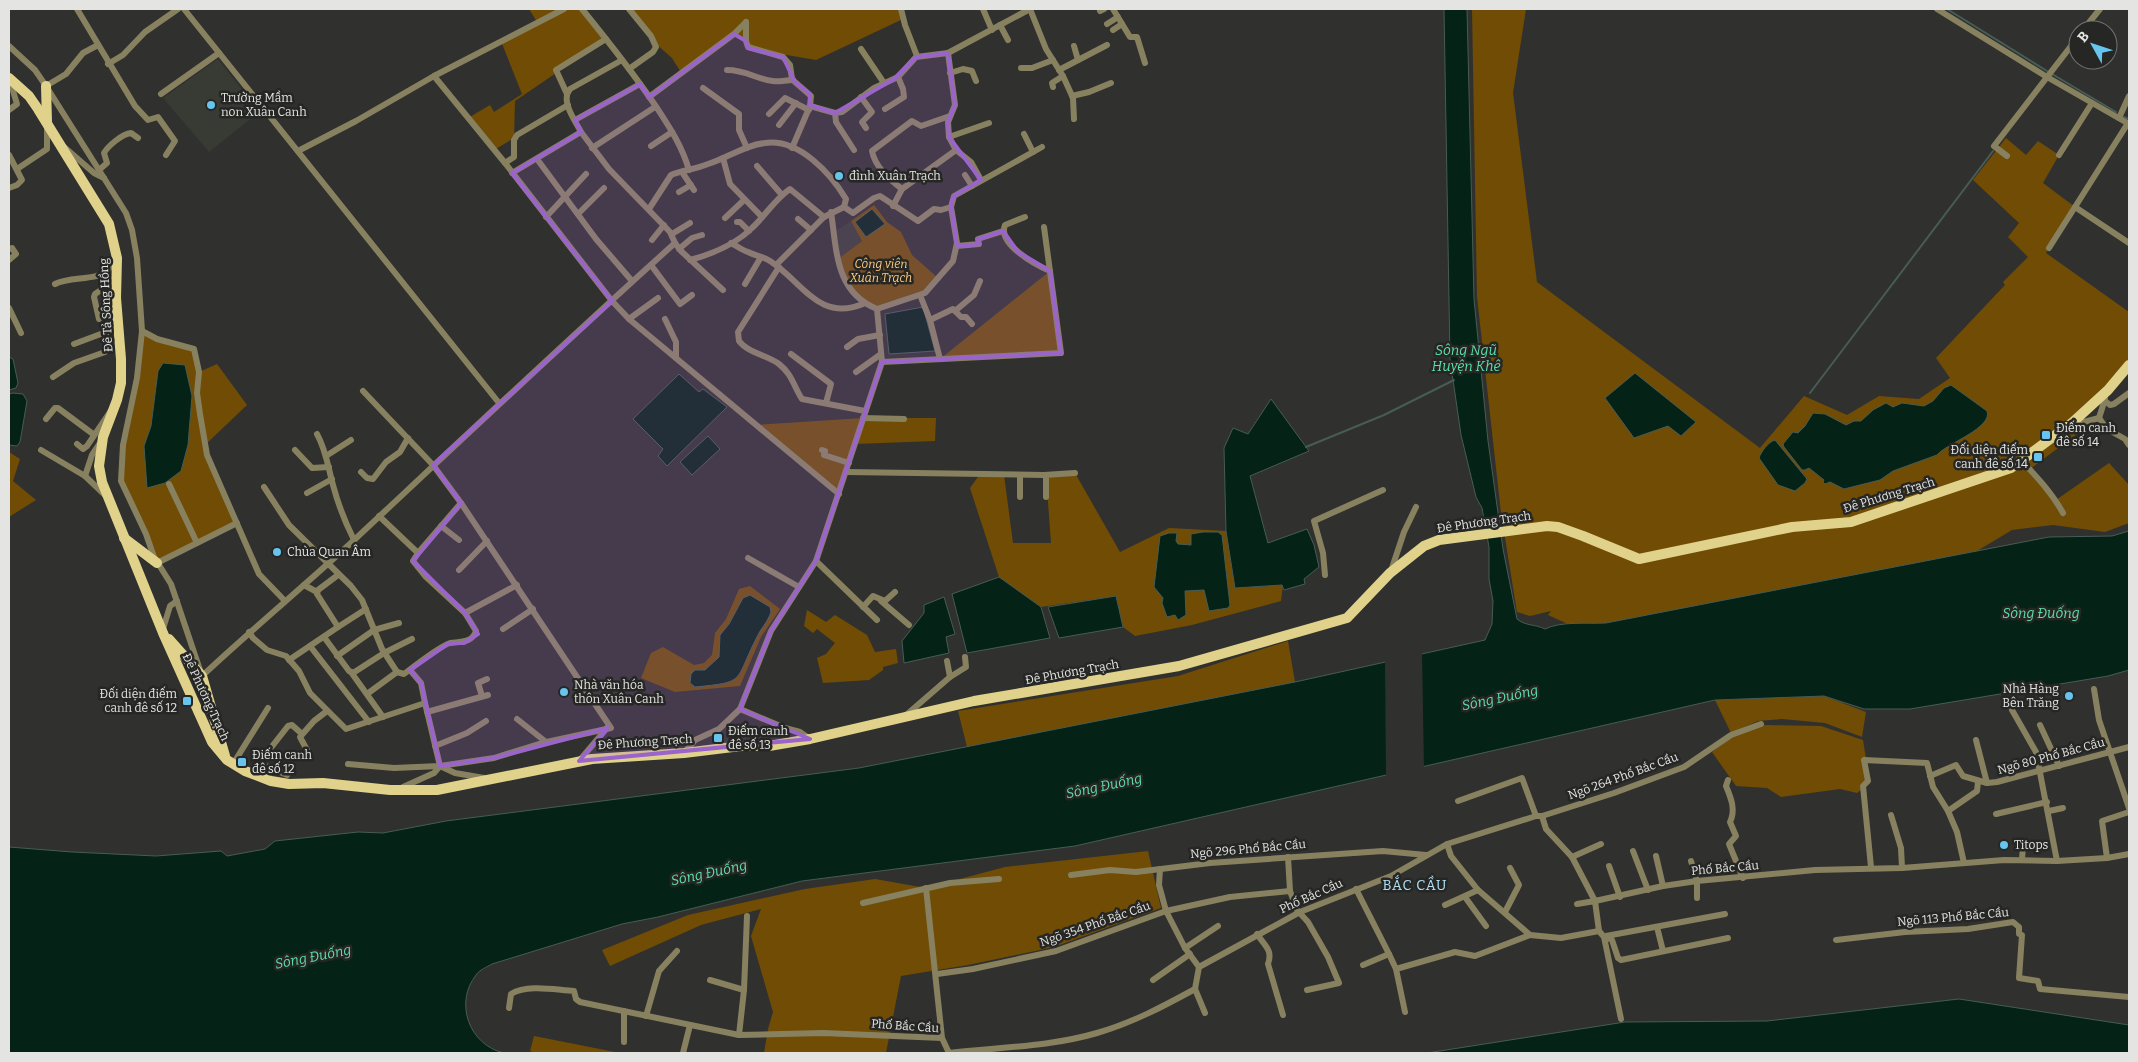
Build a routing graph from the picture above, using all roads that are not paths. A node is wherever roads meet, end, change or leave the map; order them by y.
1 (77, 9) edge
2 (178, 9) edge
3 (184, 9) edge
4 (564, 9) edge
5 (582, 9) edge
6 (629, 9) edge
7 (902, 9) edge
8 (983, 9) edge
9 (1030, 9) edge
10 (1113, 9) edge
11 (1937, 9) edge
12 (2100, 9) edge
13 (1118, 17) junction
14 (2091, 20) edge
15 (1107, 24) dead end
16 (1122, 24) junction
17 (1000, 25) junction
18 (992, 30) junction
19 (1113, 30) dead end
20 (734, 34) junction
21 (606, 39) junction
22 (1008, 40) dead end
23 (746, 41) junction
24 (98, 45) junction
25 (1107, 45) dead end
26 (9, 46) edge
27 (1074, 46) dead end
28 (861, 49) dead end
29 (2068, 50) edge
30 (219, 53) junction
31 (948, 53) junction
32 (917, 56) junction
33 (622, 60) junction
34 (1053, 60) junction
35 (1078, 60) junction
36 (108, 64) junction
37 (1145, 64) dead end
38 (1021, 68) dead end
39 (629, 69) junction
40 (727, 70) dead end
41 (1059, 70) junction
42 (950, 73) junction
43 (434, 76) junction
44 (1063, 76) junction
45 (898, 77) junction
46 (2047, 77) junction
47 (9, 78) edge
48 (793, 80) junction
49 (976, 82) dead end
50 (884, 83) junction
51 (1111, 83) dead end
52 (640, 84) junction
53 (46, 86) junction
54 (1053, 87) dead end
55 (703, 88) dead end
56 (161, 94) dead end
57 (566, 94) junction
58 (1072, 96) junction
59 (2129, 96) edge
60 (649, 98) junction
61 (861, 98) junction
62 (796, 103) junction
63 (2092, 103) junction
64 (568, 105) junction
65 (656, 107) junction
66 (810, 108) junction
67 (885, 109) dead end
68 (9, 110) edge
69 (834, 113) junction
70 (769, 114) dead end
71 (950, 116) junction
72 (2119, 118) junction
73 (1074, 119) dead end
74 (575, 120) junction
75 (988, 123) dead end
76 (2128, 123) edge
77 (47, 124) junction
78 (780, 125) dead end
79 (866, 128) dead end
80 (581, 132) junction
81 (672, 132) junction
82 (1024, 134) dead end
83 (949, 137) junction
84 (138, 138) dead end
85 (62, 146) junction
86 (651, 146) dead end
87 (1042, 147) dead end
88 (592, 148) junction
89 (747, 148) junction
90 (792, 148) junction
91 (854, 150) dead end
92 (956, 150) junction
93 (298, 151) junction
94 (1033, 152) junction
95 (9, 155) edge
96 (166, 155) dead end
97 (2059, 155) dead end
98 (2007, 156) dead end
99 (723, 158) junction
100 (537, 160) junction
101 (505, 164) junction
102 (757, 166) dead end
103 (17, 169) junction
104 (99, 170) junction
105 (685, 171) junction
106 (512, 173) junction
107 (586, 174) dead end
108 (965, 175) dead end
109 (104, 178) junction
110 (981, 180) junction
111 (972, 186) junction
112 (9, 188) edge
113 (604, 188) dead end
114 (902, 190) junction
115 (680, 192) dead end
116 (782, 195) junction
117 (565, 197) junction
118 (744, 200) junction
119 (893, 206) junction
120 (951, 207) junction
121 (2075, 207) junction
122 (844, 208) junction
123 (649, 209) junction
124 (832, 212) junction
125 (578, 214) junction
126 (546, 217) junction
127 (762, 217) junction
128 (824, 217) junction
129 (1025, 217) dead end
130 (725, 218) dead end
131 (798, 219) dead end
132 (737, 222) dead end
133 (690, 223) dead end
134 (664, 225) junction
135 (1044, 227) dead end
136 (811, 230) junction
137 (1003, 230) junction
138 (749, 231) junction
139 (672, 234) junction
140 (702, 234) dead end
141 (652, 240) dead end
142 (731, 243) junction
143 (2129, 243) edge
144 (677, 246) junction
145 (957, 246) junction
146 (2049, 248) dead end
147 (9, 249) edge
148 (761, 257) junction
149 (117, 258) junction
150 (9, 260) edge
151 (690, 260) junction
152 (651, 265) junction
153 (777, 266) junction
154 (1050, 271) junction
155 (106, 272) junction
156 (980, 281) dead end
157 (632, 282) junction
158 (55, 284) dead end
159 (745, 284) dead end
160 (722, 290) dead end
161 (692, 294) dead end
162 (920, 295) junction
163 (658, 298) dead end
164 (612, 301) junction
165 (863, 304) junction
166 (116, 305) junction
167 (9, 308) edge
168 (877, 309) junction
169 (955, 311) junction
170 (99, 319) dead end
171 (629, 319) junction
172 (665, 319) dead end
173 (930, 320) junction
174 (972, 324) dead end
175 (142, 331) junction
176 (106, 332) junction
177 (20, 333) dead end
178 (880, 335) junction
179 (74, 344) dead end
180 (847, 346) dead end
181 (791, 354) dead end
182 (881, 354) junction
183 (676, 358) junction
184 (940, 359) junction
185 (882, 362) junction
186 (2129, 365) edge
187 (856, 372) dead end
188 (53, 377) dead end
189 (2108, 390) junction
190 (363, 391) dead end
191 (2129, 393) edge
192 (2105, 401) junction
193 (499, 403) junction
194 (826, 403) junction
195 (864, 415) junction
196 (46, 418) dead end
197 (2099, 418) junction
198 (904, 419) dead end
199 (2073, 422) junction
200 (317, 434) dead end
201 (98, 436) junction
202 (408, 438) junction
203 (351, 440) dead end
204 (77, 444) dead end
205 (2129, 445) edge
206 (41, 450) dead end
207 (295, 450) dead end
208 (822, 450) dead end
209 (326, 456) junction
210 (2021, 460) junction
211 (849, 463) junction
212 (433, 465) junction
213 (329, 467) junction
214 (361, 472) dead end
215 (846, 472) junction
216 (1075, 473) dead end
217 (1020, 475) junction
218 (1046, 475) junction
219 (85, 476) junction
220 (332, 479) junction
221 (169, 484) dead end
222 (264, 487) dead end
223 (1383, 490) dead end
224 (307, 493) dead end
225 (839, 494) junction
226 (1020, 497) dead end
227 (1046, 497) dead end
228 (108, 498) junction
229 (461, 503) junction
230 (1416, 507) dead end
231 (2063, 513) dead end
232 (379, 516) junction
233 (237, 523) junction
234 (441, 526) junction
235 (123, 538) junction
236 (354, 540) junction
237 (458, 540) dead end
238 (487, 541) junction
239 (196, 543) junction
240 (418, 553) junction
241 (748, 558) dead end
242 (816, 561) junction
243 (157, 563) junction
244 (328, 564) junction
245 (459, 570) dead end
246 (1390, 573) junction
247 (1325, 574) dead end
248 (338, 575) junction
249 (304, 585) junction
250 (518, 585) junction
251 (799, 587) junction
252 (317, 592) junction
253 (896, 592) dead end
254 (177, 601) junction
255 (285, 601) junction
256 (881, 601) junction
257 (863, 607) junction
258 (366, 609) junction
259 (533, 609) junction
260 (465, 613) junction
261 (877, 620) dead end
262 (398, 623) dead end
263 (909, 625) dead end
264 (338, 627) junction
265 (503, 629) dead end
266 (374, 630) junction
267 (163, 632) junction
268 (249, 632) junction
269 (324, 637) junction
270 (412, 639) dead end
271 (310, 646) junction
272 (384, 653) junction
273 (337, 656) junction
274 (965, 657) dead end
275 (289, 660) junction
276 (947, 661) dead end
277 (410, 670) junction
278 (351, 672) junction
279 (397, 672) junction
280 (202, 676) junction
281 (950, 677) junction
282 (487, 679) dead end
283 (2094, 689) dead end
284 (367, 694) junction
285 (425, 703) junction
286 (268, 708) dead end
287 (740, 709) junction
288 (2012, 710) dead end
289 (327, 711) junction
290 (427, 712) junction
291 (383, 717) junction
292 (904, 717) junction
293 (517, 719) dead end
294 (486, 721) dead end
295 (369, 722) junction
296 (1761, 724) dead end
297 (2040, 725) dead end
298 (607, 728) junction
299 (302, 734) junction
300 (810, 739) junction
301 (1976, 740) dead end
302 (546, 742) junction
303 (435, 746) junction
304 (2129, 747) edge
305 (307, 750) dead end
306 (2111, 752) junction
307 (684, 753) junction
308 (579, 761) junction
309 (230, 762) junction
310 (259, 762) junction
311 (348, 764) dead end
312 (440, 766) junction
313 (2059, 766) junction
314 (2041, 770) junction
315 (253, 774) junction
316 (287, 775) dead end
317 (1930, 776) junction
318 (492, 779) junction
319 (1728, 780) dead end
320 (1978, 782) junction
321 (1987, 784) junction
322 (390, 790) junction
323 (1458, 801) dead end
324 (2047, 802) junction
325 (2063, 808) dead end
326 (2129, 808) edge
327 (1948, 811) junction
328 (2048, 811) junction
329 (2129, 812) edge
330 (1996, 814) dead end
331 (1891, 815) dead end
332 (1539, 816) junction
333 (1447, 844) junction
334 (1601, 844) dead end
335 (2023, 845) dead end
336 (1633, 851) dead end
337 (2129, 854) edge
338 (1426, 855) junction
339 (1656, 856) dead end
340 (1288, 857) junction
341 (1572, 857) junction
342 (2107, 858) junction
343 (2022, 860) junction
344 (1691, 861) dead end
345 (2057, 861) junction
346 (1964, 863) junction
347 (1609, 866) dead end
348 (1871, 867) junction
349 (1510, 868) dead end
350 (1902, 868) junction
351 (1160, 869) junction
352 (1072, 875) dead end
353 (1743, 878) junction
354 (1000, 879) dead end
355 (1697, 881) junction
356 (1663, 886) junction
357 (926, 888) junction
358 (1356, 888) junction
359 (1478, 890) junction
360 (1648, 890) junction
361 (1290, 891) junction
362 (1465, 897) junction
363 (1620, 897) junction
364 (1697, 898) dead end
365 (1595, 901) junction
366 (863, 903) dead end
367 (1576, 904) dead end
368 (1445, 905) dead end
369 (1166, 911) junction
370 (1300, 912) junction
371 (1505, 912) junction
372 (1725, 914) dead end
373 (747, 916) dead end
374 (1218, 926) dead end
375 (1486, 926) dead end
376 (1657, 927) junction
377 (1599, 932) junction
378 (1257, 934) junction
379 (1530, 935) junction
380 (1605, 938) junction
381 (1728, 938) dead end
382 (1836, 940) dead end
383 (677, 951) dead end
384 (1188, 951) junction
385 (1663, 951) junction
386 (1389, 954) junction
387 (1363, 965) dead end
388 (1199, 968) junction
389 (1396, 969) junction
390 (937, 974) junction
391 (710, 980) dead end
392 (1153, 980) dead end
393 (1195, 989) junction
394 (744, 990) junction
395 (1307, 990) dead end
396 (2129, 997) edge
397 (509, 1008) dead end
398 (624, 1011) junction
399 (1405, 1012) dead end
400 (1205, 1013) dead end
401 (1283, 1015) dead end
402 (646, 1016) junction
403 (1621, 1019) dead end
404 (690, 1025) junction
405 (739, 1035) junction
406 (942, 1038) junction
407 (624, 1042) dead end
408 (683, 1053) edge

1 - 24 street
2 - 36 street
3 - 30 street
4 - 43 street
5 - 21 street
6 - 39 street
7 - 32 street
8 - 18 street
9 - 17 street
9 - 34 street
10 - 13 street
11 - 46 street
12 - 14 street
13 - 15 street
13 - 16 street
16 - 19 street
16 - 37 street
17 - 18 street
17 - 22 street
18 - 31 street
20 - 23 street
20 - 23 street
20 - 60 street
21 - 33 street
21 - 57 street
23 - 48 street
24 - 36 street
24 - 53 street
25 - 35 street
26 - 53 street
27 - 35 street
28 - 50 street
29 - 46 street
30 - 56 street
30 - 93 street
31 - 32 street
31 - 42 street
32 - 45 street
33 - 39 street
33 - 57 street
34 - 38 street
34 - 41 street
35 - 41 street
36 - 96 street
39 - 52 street
40 - 48 street
41 - 44 street
42 - 49 street
42 - 71 street
43 - 93 street
43 - 101 street
44 - 54 street
44 - 58 street
45 - 50 street
45 - 67 street
46 - 63 street
46 - 98 street
47 - 68 street
47 - 77 main road, Đê Tả Sông Hồng
48 - 66 street
50 - 61 street
51 - 58 street
52 - 60 street
52 - 74 street
53 - 77 main road
53 - 104 street
55 - 89 street
57 - 64 street
58 - 73 street
59 - 72 street
60 - 65 street
61 - 69 street
61 - 79 street
62 - 66 street
62 - 70 street
62 - 78 street
63 - 72 street
63 - 97 street
64 - 74 street
64 - 101 street
65 - 81 street
65 - 88 street
66 - 69 street
66 - 90 street
69 - 91 street
71 - 83 street
71 - 114 street
72 - 76 street
74 - 80 street
75 - 83 street
76 - 121 street
77 - 85 main road, Đê Tả Sông Hồng
77 - 103 street
80 - 88 street
80 - 100 street
81 - 86 street
81 - 105 street
82 - 94 street
83 - 92 street
84 - 104 street
85 - 109 street
85 - 149 main road, Đê Tả Sông Hồng
87 - 94 street
88 - 123 street
89 - 90 street
89 - 99 street
90 - 122 street
92 - 110 street
92 - 114 street
93 - 193 street
94 - 110 street
95 - 103 street
99 - 105 street
99 - 118 street
100 - 106 street
100 - 117 street
101 - 106 street
102 - 116 street
103 - 112 street
104 - 109 street
105 - 115 street
105 - 123 street
106 - 126 street
107 - 117 street
108 - 111 street
109 - 175 street
110 - 111 street
111 - 120 street
113 - 125 street
114 - 119 street
116 - 127 street
116 - 128 street
117 - 125 street
117 - 126 street
118 - 127 street
118 - 130 street
119 - 120 street
119 - 122 street
120 - 145 street
121 - 143 street
121 - 146 street
122 - 124 street
123 - 134 street
124 - 128 street
124 - 165 street
125 - 157 street
126 - 164 street
127 - 138 street
128 - 136 street
129 - 137 street
131 - 136 street
132 - 138 street
133 - 139 street
134 - 139 street
134 - 141 street
135 - 154 street
136 - 153 street
137 - 145 street
137 - 154 street
138 - 142 street
139 - 144 street
140 - 144 street
142 - 148 street
142 - 151 street
144 - 151 street
144 - 152 street
145 - 162 street
147 - 150 street
148 - 153 street
148 - 159 street
149 - 155 street
149 - 166 main road, Đê Tả Sông Hồng
151 - 160 street
152 - 157 street
152 - 161 street
153 - 165 street
153 - 194 street
154 - 184 street
155 - 158 street
155 - 170 street
156 - 169 street
157 - 164 street
162 - 168 street
162 - 173 street
163 - 171 street
164 - 171 street
164 - 193 street
165 - 168 street
166 - 176 street
166 - 201 main road, Đê Tả Sông Hồng
167 - 177 street
168 - 178 street
169 - 173 street
169 - 174 street
171 - 183 street
172 - 183 street
173 - 184 street
175 - 233 street
175 - 243 street
176 - 179 street
176 - 188 street
178 - 180 street
178 - 182 street
181 - 194 street
182 - 185 street
182 - 187 street
183 - 225 street
184 - 185 street
185 - 195 street
186 - 189 main road, Đê Phương Trạch
189 - 192 street
189 - 199 main road, Đê Phương Trạch
190 - 202 street
191 - 192 street
192 - 197 street
193 - 212 street
194 - 195 street
195 - 198 street
195 - 211 street
196 - 201 street
197 - 199 street
197 - 205 street
199 - 210 main road, Đê Phương Trạch
200 - 209 street
201 - 204 street
201 - 219 street
201 - 228 main road, Đê Tả Sông Hồng
202 - 212 street
202 - 214 street
203 - 209 street
206 - 219 street
207 - 213 street
208 - 211 street
209 - 213 street
210 - 231 street
210 - 246 main road, Đê Phương Trạch
211 - 215 street
212 - 229 street
212 - 232 street
213 - 220 street
215 - 217 street
215 - 225 street
216 - 218 street
217 - 218 street
217 - 226 street
218 - 227 street
219 - 228 street
220 - 224 street
220 - 236 street
221 - 239 street
222 - 244 street
223 - 247 street
225 - 242 street
228 - 235 main road, Đê Phương Trạch
229 - 234 street
229 - 238 street
230 - 246 street
232 - 236 street
232 - 240 street
233 - 239 street
233 - 255 street
234 - 237 street
234 - 240 street
235 - 243 main road
235 - 267 main road, Đê Phương Trạch
236 - 244 street
238 - 245 street
238 - 250 street
239 - 243 street
240 - 260 street
241 - 251 street
242 - 251 street
242 - 257 street
243 - 254 street
244 - 248 street
244 - 249 street
246 - 292 main road, Đê Phương Trạch
248 - 252 street
248 - 258 street
249 - 252 street
249 - 255 street
250 - 259 street
250 - 260 street
251 - 287 street
252 - 264 street
253 - 256 street
254 - 267 street
254 - 280 street
255 - 268 street
256 - 257 street
256 - 263 street
257 - 261 street
258 - 264 street
258 - 266 street
259 - 265 street
259 - 298 street
260 - 277 street
262 - 266 street
264 - 269 street
266 - 272 street
266 - 273 street
267 - 280 main road
267 - 309 main road, Đê Phương Trạch
268 - 275 street
268 - 280 street
269 - 271 street
269 - 273 street
270 - 272 street
271 - 275 street
271 - 295 street
272 - 278 street
272 - 279 street
273 - 278 street
274 - 281 street
275 - 289 street
276 - 281 street
277 - 279 street
277 - 285 street
278 - 284 street
279 - 284 street
280 - 309 main road
281 - 292 street
282 - 290 street
283 - 306 street
284 - 291 street
285 - 290 street
285 - 291 street
286 - 309 street
287 - 300 street
287 - 307 street
288 - 314 street
289 - 295 street
289 - 299 street
290 - 303 street
291 - 295 street
292 - 300 main road, Đê Phương Trạch
293 - 302 street
294 - 303 street
296 - 332 street, Ngõ 264 Phố Bắc Cầu
297 - 313 street
298 - 302 street
298 - 308 street
299 - 305 street
299 - 310 street
300 - 307 main road, Đê Phương Trạch
301 - 321 street
302 - 312 street
303 - 312 street
304 - 306 street, Ngõ 80 Phố Bắc Cầu
306 - 313 street, Ngõ 80 Phố Bắc Cầu
306 - 326 street
307 - 308 main road, Đê Phương Trạch
308 - 318 main road, Đê Phương Trạch
309 - 315 main road, Đê Phương Trạch
310 - 315 street
310 - 316 street
311 - 312 street
312 - 318 street
312 - 322 street
313 - 314 street, Ngõ 80 Phố Bắc Cầu
314 - 321 street, Ngõ 80 Phố Bắc Cầu
314 - 324 street
315 - 322 main road, Đê Phương Trạch
317 - 320 street
317 - 327 street
317 - 348 street
318 - 322 main road, Đê Phương Trạch
319 - 353 street
320 - 321 street, Ngõ 80 Phố Bắc Cầu
320 - 327 street
323 - 332 street
324 - 328 street
324 - 330 street
325 - 328 street
327 - 346 street
328 - 345 street
329 - 342 street
331 - 350 street
332 - 333 street, Phố Bắc Cầu
332 - 341 street
333 - 338 street, Phố Bắc Cầu
333 - 359 street
334 - 341 street
335 - 343 street
336 - 360 street
337 - 342 street, Phố Bắc Cầu
338 - 340 street, Ngõ 296 Phố Bắc Cầu
338 - 358 street, Phố Bắc Cầu
339 - 356 street
340 - 351 street, Ngõ 296 Phố Bắc Cầu
340 - 361 street
341 - 365 street
342 - 345 street, Phố Bắc Cầu
343 - 345 street, Phố Bắc Cầu
343 - 346 street, Phố Bắc Cầu
344 - 355 street
346 - 350 street, Phố Bắc Cầu
347 - 363 street
348 - 350 street, Phố Bắc Cầu
348 - 353 street, Phố Bắc Cầu
349 - 371 street
351 - 352 street, Ngõ 296 Phố Bắc Cầu
351 - 369 street
353 - 355 street, Phố Bắc Cầu
354 - 357 street
355 - 356 street, Phố Bắc Cầu
355 - 364 street
356 - 360 street, Phố Bắc Cầu
357 - 366 street
357 - 390 street
358 - 370 street, Phố Bắc Cầu
358 - 386 street
359 - 362 street
359 - 371 street
360 - 363 street, Phố Bắc Cầu
361 - 369 street
361 - 370 street
362 - 368 street
362 - 375 street
363 - 365 street, Phố Bắc Cầu
365 - 367 street, Phố Bắc Cầu
365 - 377 street
369 - 384 street, Ngõ 354 Phố Bắc Cầu
369 - 390 street, Ngõ 354 Phố Bắc Cầu
370 - 378 street, Phố Bắc Cầu
370 - 395 street
371 - 379 street
372 - 376 street
373 - 394 street
374 - 384 street
376 - 380 street
376 - 385 street
377 - 379 street
377 - 380 street
378 - 388 street, Phố Bắc Cầu
378 - 401 street
379 - 389 street
380 - 385 street
380 - 403 street
381 - 385 street
382 - 396 street, Ngõ 113 Phố Bắc Cầu
383 - 402 street
384 - 388 street, Ngõ 354 Phố Bắc Cầu
384 - 392 street
386 - 387 street
386 - 389 street
388 - 393 street
389 - 399 street
390 - 406 street
391 - 394 street
393 - 400 street
393 - 406 street, Phố Bắc Cầu
394 - 405 street
397 - 398 street, Phố Bắc Cầu
398 - 402 street, Phố Bắc Cầu
398 - 407 street
402 - 404 street, Phố Bắc Cầu
404 - 405 street, Phố Bắc Cầu
404 - 408 street
405 - 406 street, Phố Bắc Cầu

